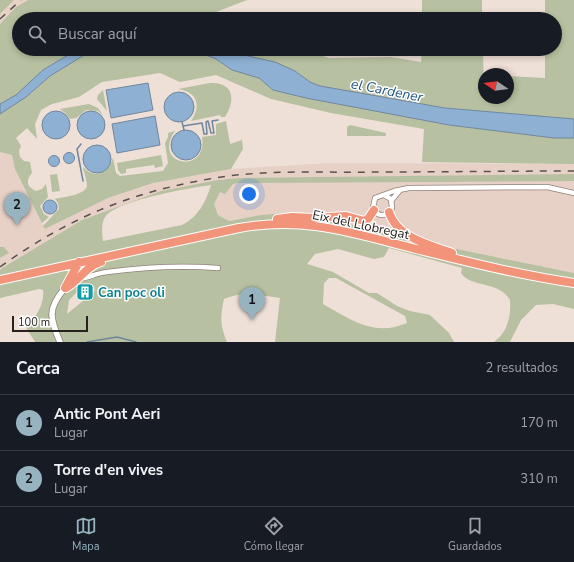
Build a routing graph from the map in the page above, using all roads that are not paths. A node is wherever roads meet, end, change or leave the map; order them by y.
1 (400, 190) junction
2 (574, 192) edge
3 (384, 195) junction
4 (392, 201) junction
5 (374, 210) junction
6 (389, 212) junction
7 (277, 219) junction
8 (453, 253) junction
9 (105, 255) junction
10 (78, 263) junction
11 (59, 265) junction
12 (218, 268) dead end
13 (4, 276) edge
14 (574, 277) edge
15 (79, 278) junction
16 (0, 280) edge
17 (574, 283) edge
18 (66, 286) junction
19 (60, 342) edge

1 - 2 street
1 - 3 street
1 - 4 street
3 - 4 street
3 - 5 street
4 - 6 street
5 - 6 street
5 - 7 highway
6 - 8 highway
7 - 8 highway, Eix del Llobregat
7 - 9 highway, Eix del Llobregat
8 - 14 highway, Eix del Llobregat
9 - 10 highway
9 - 11 highway, Eix del Llobregat
9 - 15 highway
9 - 17 highway, Eix del Llobregat
10 - 11 highway
10 - 15 highway
10 - 18 highway
11 - 13 highway, Eix del Llobregat
11 - 16 highway, Eix del Llobregat
11 - 18 highway
12 - 15 street
15 - 18 highway
18 - 19 street

